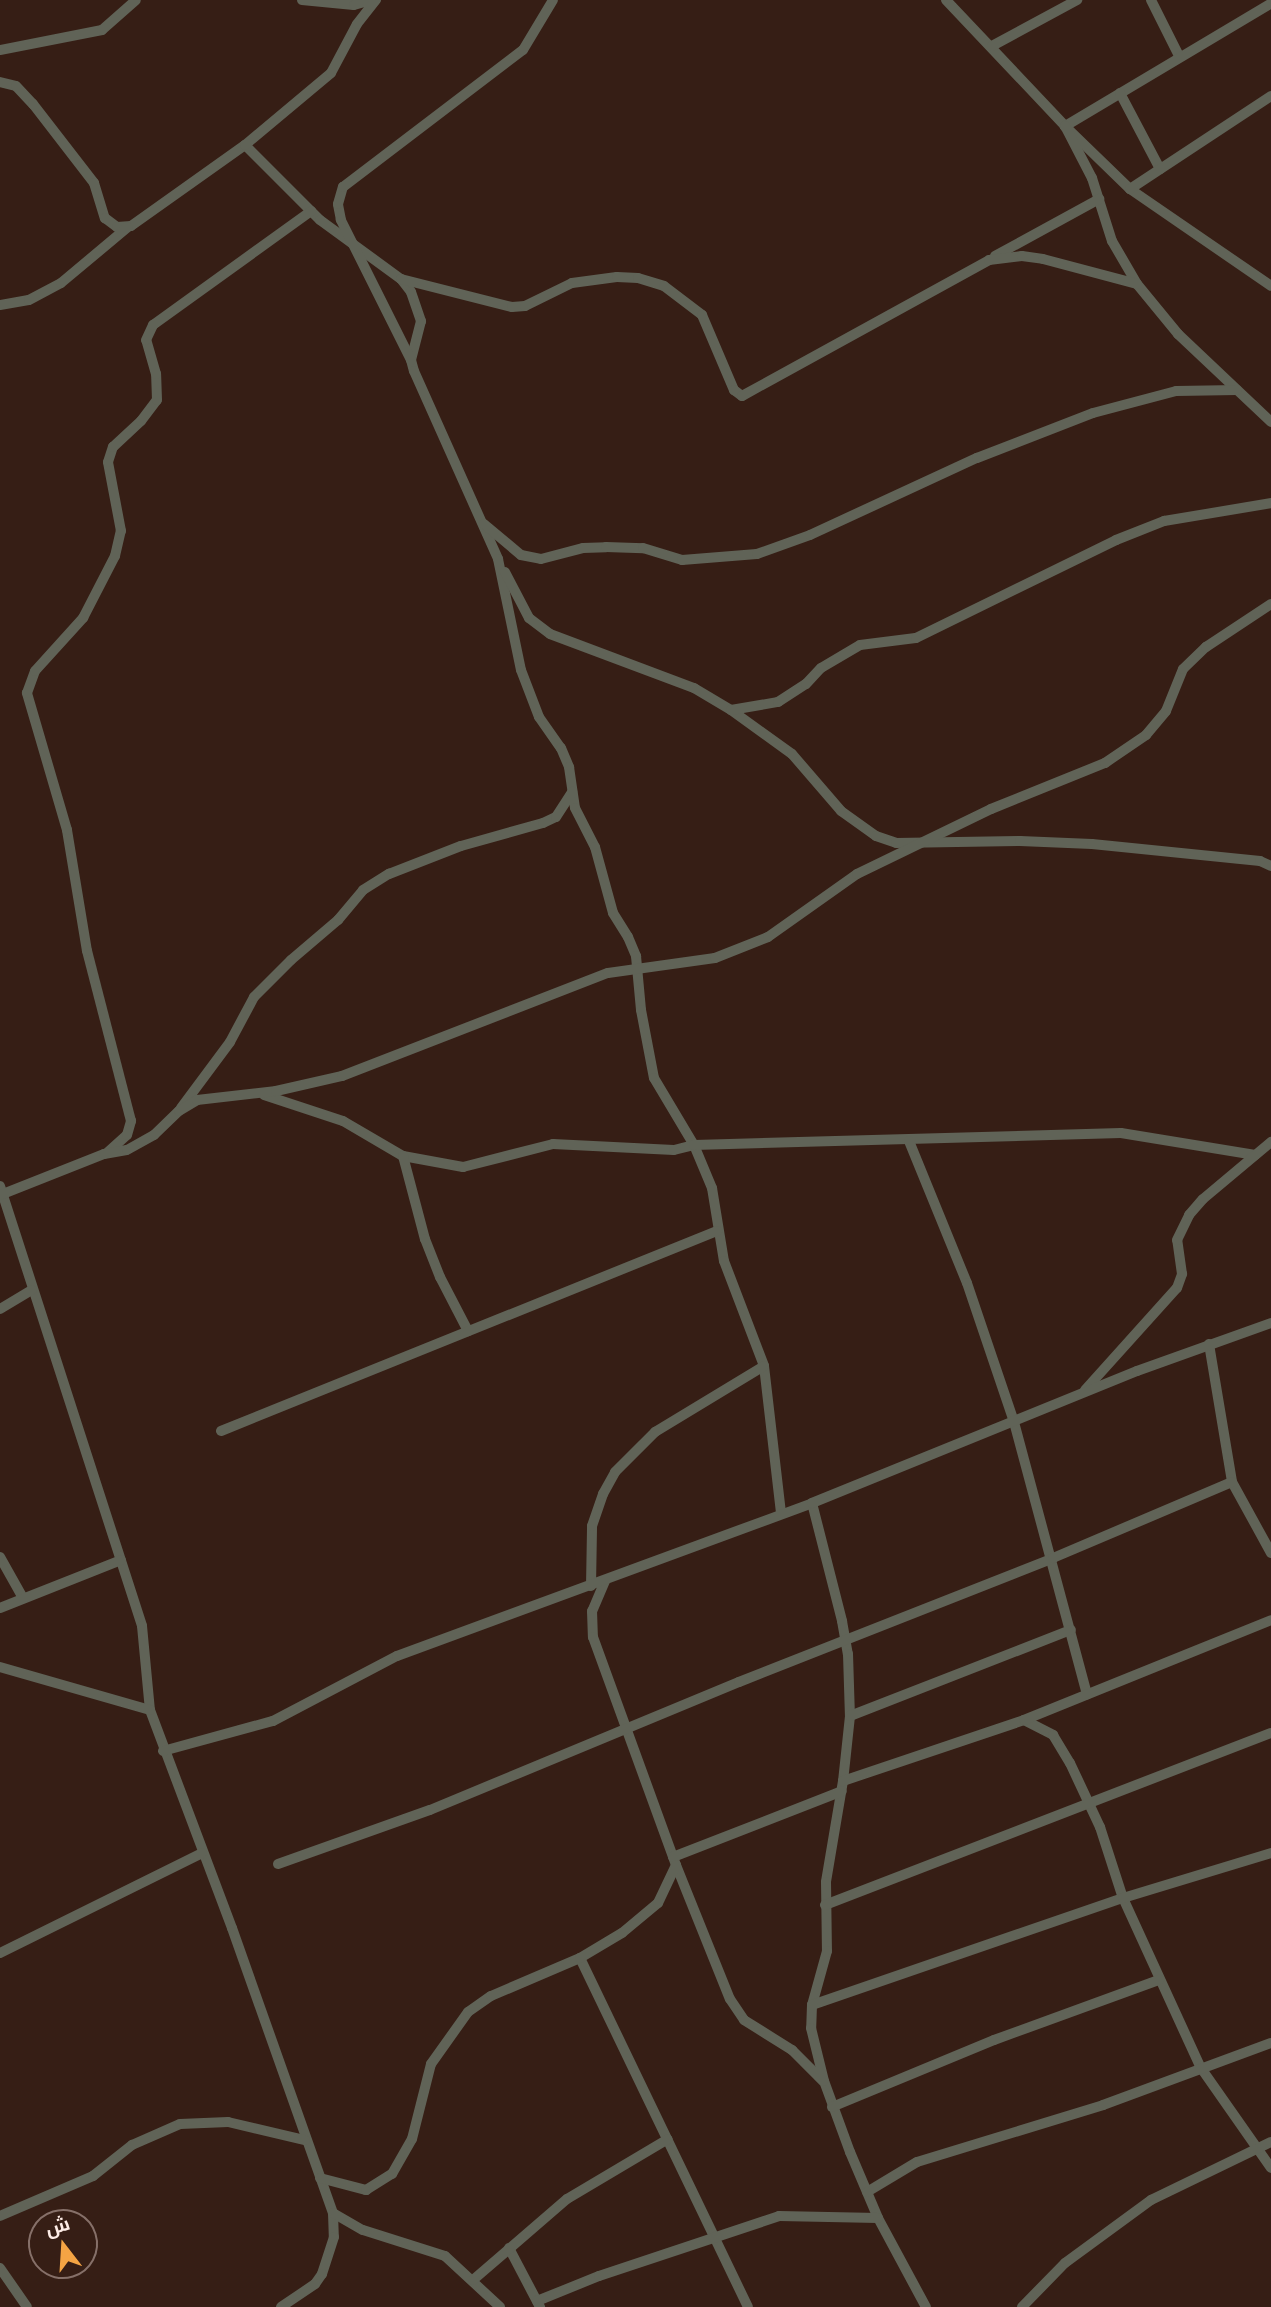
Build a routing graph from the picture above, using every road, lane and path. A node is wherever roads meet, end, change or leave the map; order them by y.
1 (136, 0) edge
2 (302, 0) edge
3 (371, 0) edge
4 (376, 0) edge
5 (554, 0) edge
6 (946, 0) edge
7 (1077, 0) edge
8 (1151, 0) edge
9 (1270, 4) edge
10 (992, 46) junction
11 (0, 50) edge
12 (1179, 56) junction
13 (0, 82) edge
14 (1121, 93) junction
15 (1271, 96) edge
16 (1065, 126) junction
17 (245, 145) junction
18 (1160, 169) junction
19 (1130, 189) junction
20 (1099, 199) junction
21 (311, 211) junction
22 (128, 227) junction
23 (350, 242) junction
24 (989, 260) junction
25 (401, 279) junction
26 (1137, 285) junction
27 (1271, 286) edge
28 (0, 305) edge
29 (411, 360) junction
30 (1237, 390) junction
31 (1271, 422) edge
32 (1271, 503) edge
33 (483, 524) junction
34 (498, 559) junction
35 (1271, 604) edge
36 (731, 710) junction
37 (573, 789) junction
38 (925, 843) junction
39 (1271, 866) edge
40 (638, 968) junction
41 (258, 1093) junction
42 (179, 1111) junction
43 (909, 1141) junction
44 (1271, 1142) edge
45 (694, 1144) junction
46 (104, 1154) junction
47 (403, 1156) junction
48 (1255, 1156) junction
49 (1, 1192) edge
50 (717, 1231) junction
51 (32, 1290) junction
52 (0, 1309) edge
53 (1271, 1324) edge
54 (468, 1331) junction
55 (1209, 1344) junction
56 (764, 1366) junction
57 (1083, 1393) junction
58 (1014, 1422) junction
59 (221, 1431) dead end
60 (1232, 1482) junction
61 (812, 1503) junction
62 (781, 1514) junction
63 (1271, 1553) edge
64 (0, 1557) edge
65 (1053, 1558) junction
66 (121, 1560) junction
67 (606, 1581) junction
68 (591, 1586) junction
69 (23, 1598) junction
70 (0, 1608) edge
71 (1271, 1619) edge
72 (1071, 1630) junction
73 (845, 1640) junction
74 (0, 1667) edge
75 (1087, 1694) junction
76 (149, 1710) junction
77 (850, 1716) junction
78 (1024, 1720) junction
79 (629, 1729) junction
80 (1271, 1733) edge
81 (163, 1751) junction
82 (843, 1786) junction
83 (1089, 1805) junction
84 (202, 1853) junction
85 (1271, 1853) edge
86 (675, 1861) junction
87 (278, 1864) dead end
88 (1123, 1898) junction
89 (825, 1905) junction
90 (0, 1953) edge
91 (580, 1958) junction
92 (1159, 1980) junction
93 (812, 2005) junction
94 (1271, 2043) edge
95 (1201, 2068) junction
96 (824, 2081) junction
97 (832, 2107) junction
98 (668, 2139) junction
99 (305, 2140) junction
100 (1271, 2142) edge
101 (1257, 2148) junction
102 (1271, 2168) edge
103 (320, 2178) junction
104 (867, 2192) junction
105 (332, 2213) junction
106 (0, 2216) edge
107 (878, 2218) junction
108 (716, 2236) junction
109 (509, 2248) junction
110 (0, 2268) edge
111 (473, 2280) junction
112 (538, 2304) edge
113 (27, 2307) edge
114 (281, 2307) edge
115 (500, 2307) edge
116 (748, 2307) edge
117 (926, 2307) edge
118 (1022, 2307) edge

1 - 11 street
2 - 3 street
4 - 17 street
5 - 23 street
6 - 10 street
7 - 10 street
8 - 12 street
9 - 12 street
10 - 16 street
12 - 14 street
13 - 22 street
14 - 16 street
14 - 18 street
15 - 18 street
16 - 19 street
16 - 20 street
17 - 21 street
17 - 22 street
18 - 19 street
19 - 27 street
20 - 24 street
20 - 26 street
21 - 23 street
21 - 46 street
22 - 28 street
23 - 25 street
23 - 29 street
24 - 25 street
24 - 26 street
25 - 29 street
26 - 30 street
29 - 33 street
30 - 31 street
30 - 33 street
32 - 36 street
33 - 34 street
34 - 36 street
34 - 37 street
35 - 38 street
36 - 38 street
37 - 40 street
37 - 42 street
38 - 39 street
38 - 40 street
40 - 41 street
40 - 45 street
41 - 42 street
41 - 47 street
42 - 46 street
43 - 45 street
43 - 48 street
43 - 58 street
44 - 48 street
45 - 47 street
45 - 50 street
46 - 49 street
47 - 54 street
48 - 57 street
49 - 51 street
50 - 54 street
50 - 56 street
51 - 52 street
51 - 66 street
53 - 55 street
54 - 59 street
55 - 57 street
55 - 60 street
56 - 62 street
56 - 68 street
57 - 58 street
58 - 61 street
58 - 65 street
60 - 63 street
60 - 65 street
61 - 62 street
61 - 73 street
62 - 67 street
64 - 69 street
65 - 72 street
65 - 73 street
66 - 69 street
66 - 76 street
67 - 68 street
67 - 79 street
68 - 81 street
69 - 70 street
71 - 75 street
72 - 75 street
72 - 77 street
73 - 77 street
73 - 79 street
74 - 76 street
75 - 78 street
76 - 81 street
77 - 82 street
78 - 82 street
78 - 83 street
79 - 86 street
79 - 87 street
80 - 83 street
81 - 84 street
82 - 86 street
82 - 89 street
83 - 88 street
83 - 89 street
84 - 90 street
84 - 99 street
85 - 88 street
86 - 91 street
86 - 96 street
88 - 92 street
88 - 93 street
89 - 93 street
91 - 98 street
91 - 103 street
92 - 95 street
92 - 97 street
93 - 96 street
94 - 95 street
95 - 101 street
95 - 104 street
96 - 97 street
97 - 104 street
98 - 108 street
98 - 109 street
99 - 103 street
99 - 106 street
100 - 101 street
101 - 102 street
101 - 118 street
103 - 105 street
104 - 107 street
105 - 111 street
105 - 114 street
107 - 108 street
107 - 117 street
108 - 112 street
108 - 116 street
109 - 111 street
109 - 112 street
110 - 113 street
111 - 115 street

